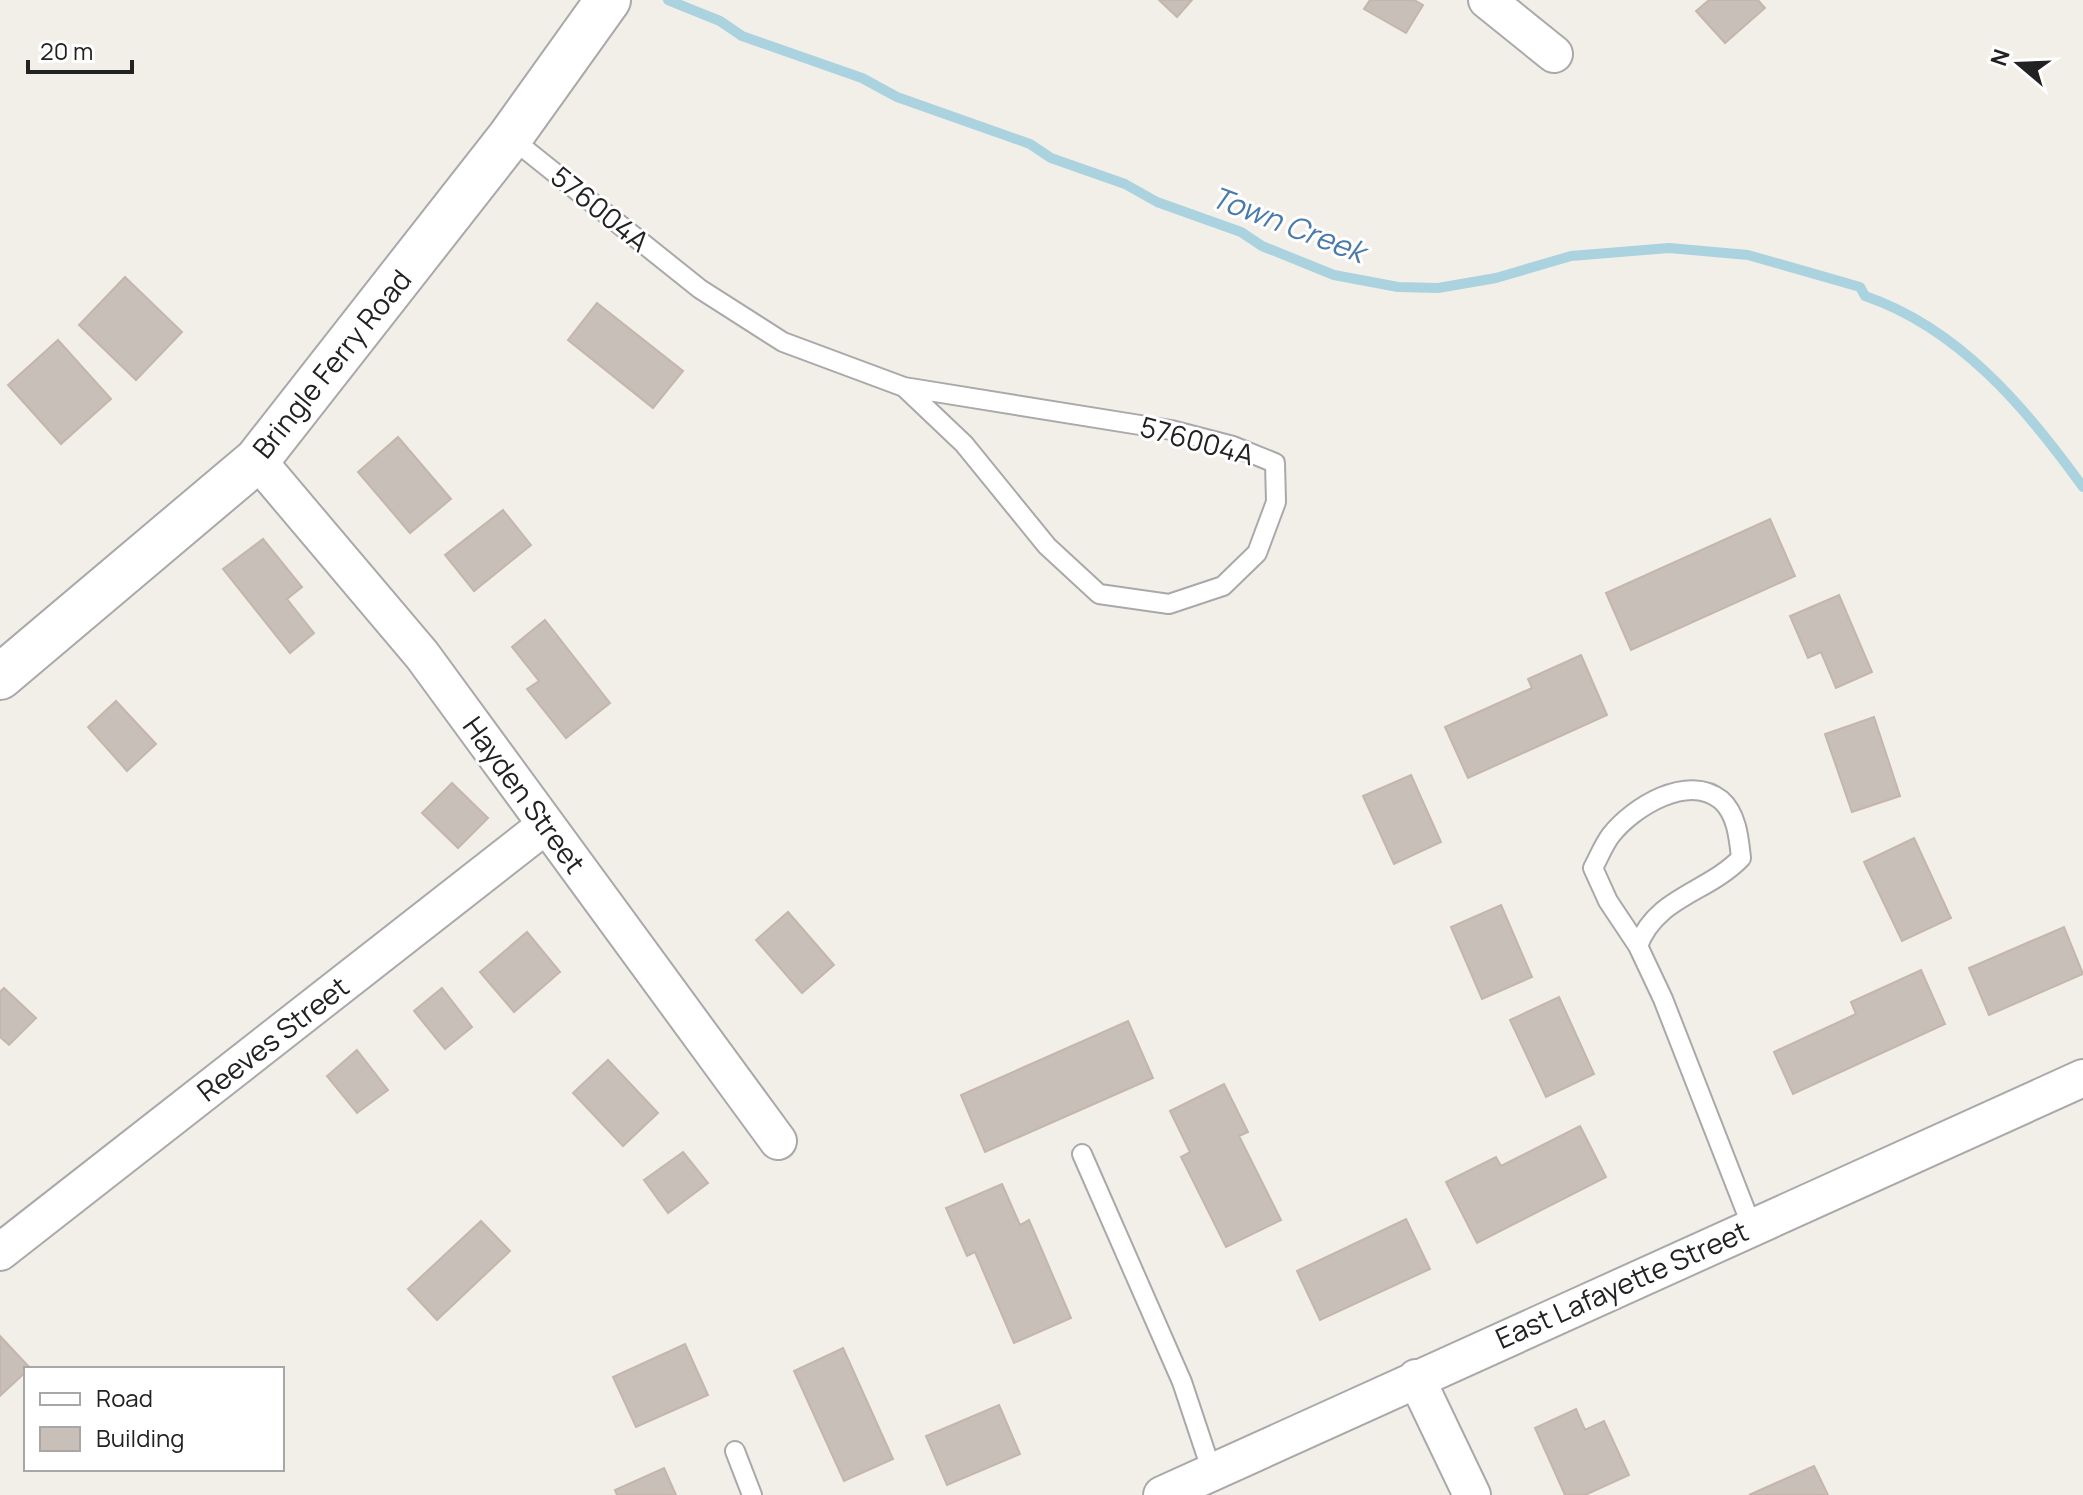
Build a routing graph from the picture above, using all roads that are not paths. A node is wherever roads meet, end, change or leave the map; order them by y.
1 (608, 0) edge
2 (1487, 0) edge
3 (1554, 54) dead end
4 (510, 137) junction
5 (904, 387) junction
6 (257, 460) junction
7 (0, 677) edge
8 (546, 825) junction
9 (1638, 946) junction
10 (2083, 1078) edge
11 (778, 1141) dead end
12 (1082, 1154) dead end
13 (1752, 1227) junction
14 (0, 1252) edge
15 (1416, 1378) junction
16 (735, 1451) dead end
17 (1212, 1472) junction
18 (752, 1495) edge
19 (1162, 1495) edge
20 (1472, 1495) edge

1 - 4 street, Bringle Ferry Road
2 - 3 street
4 - 5 lane, 576004A
4 - 6 street, Bringle Ferry Road
5 - 5 lane, 576004A
6 - 7 street, Bringle Ferry Road
6 - 8 street, Hayden Street
8 - 11 street, Hayden Street
8 - 14 street, Reeves Street
9 - 9 lane
9 - 13 lane
10 - 13 street, East Lafayette Street
12 - 17 lane
13 - 15 street, East Lafayette Street
15 - 17 street, East Lafayette Street
15 - 20 street
16 - 18 lane
17 - 19 street, East Lafayette Street

